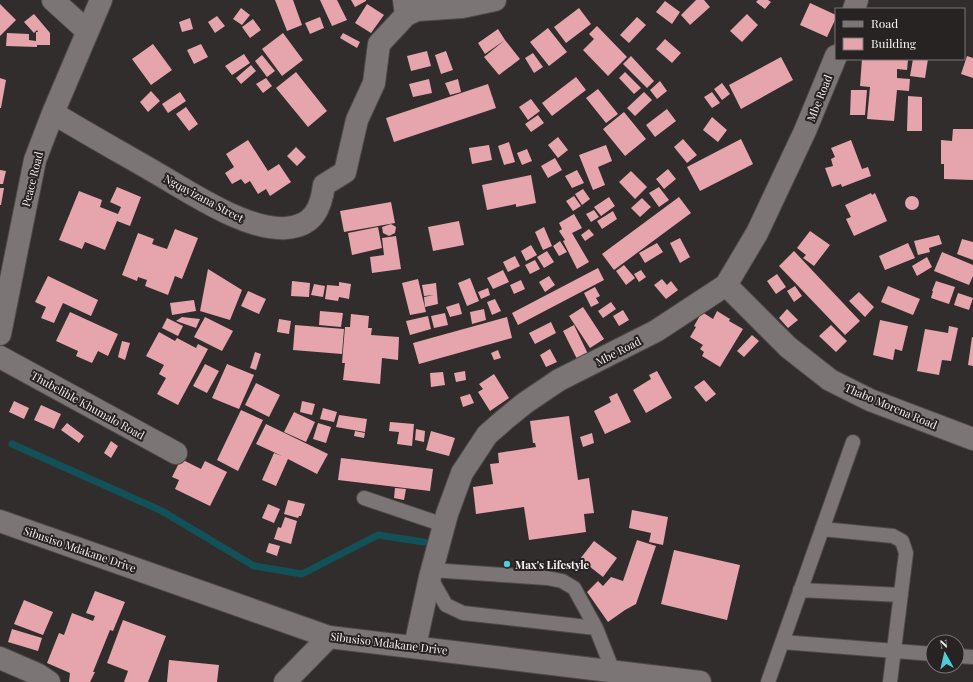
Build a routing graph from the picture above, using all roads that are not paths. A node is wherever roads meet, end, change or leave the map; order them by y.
1 (53, 0) edge
2 (101, 0) edge
3 (495, 0) edge
4 (405, 7) edge
5 (87, 31) junction
6 (835, 58) edge
7 (53, 114) junction
8 (726, 285) junction
9 (0, 334) edge
10 (0, 357) edge
11 (973, 438) edge
12 (853, 442) dead end
13 (176, 453) dead end
14 (364, 498) dead end
15 (0, 521) edge
16 (444, 525) junction
17 (822, 529) junction
18 (431, 574) junction
19 (800, 590) junction
20 (901, 595) junction
21 (596, 628) junction
22 (329, 637) junction
23 (782, 642) junction
24 (416, 646) junction
25 (894, 651) junction
26 (925, 653) edge
27 (0, 658) edge
28 (613, 671) junction
29 (49, 682) edge
30 (286, 682) edge
31 (700, 682) edge
32 (768, 682) edge
33 (890, 682) edge

1 - 5 street
2 - 5 street, Peace Road
3 - 4 street
4 - 7 street, Ngqayizana Street
5 - 7 street, Peace Road
6 - 8 street, Mbe Road
7 - 9 street, Peace Road
8 - 11 street, Thabo Morena Road
8 - 16 street, Mbe Road
10 - 13 street, Thubelihle Khumalo Road
12 - 17 lane
14 - 16 lane
15 - 22 street, Sibusiso Mdakane Drive
16 - 18 street, Mbe Road
17 - 19 lane
17 - 20 lane
18 - 21 lane
18 - 21 lane
18 - 24 street, Mbe Road
19 - 20 lane
19 - 23 lane
20 - 25 lane
21 - 28 lane
22 - 24 street, Sibusiso Mdakane Drive
22 - 30 street
23 - 25 lane
23 - 32 lane
24 - 28 street, Sibusiso Mdakane Drive
25 - 26 lane
25 - 33 lane
27 - 29 street
28 - 31 street, Sibusiso Mdakane Drive

